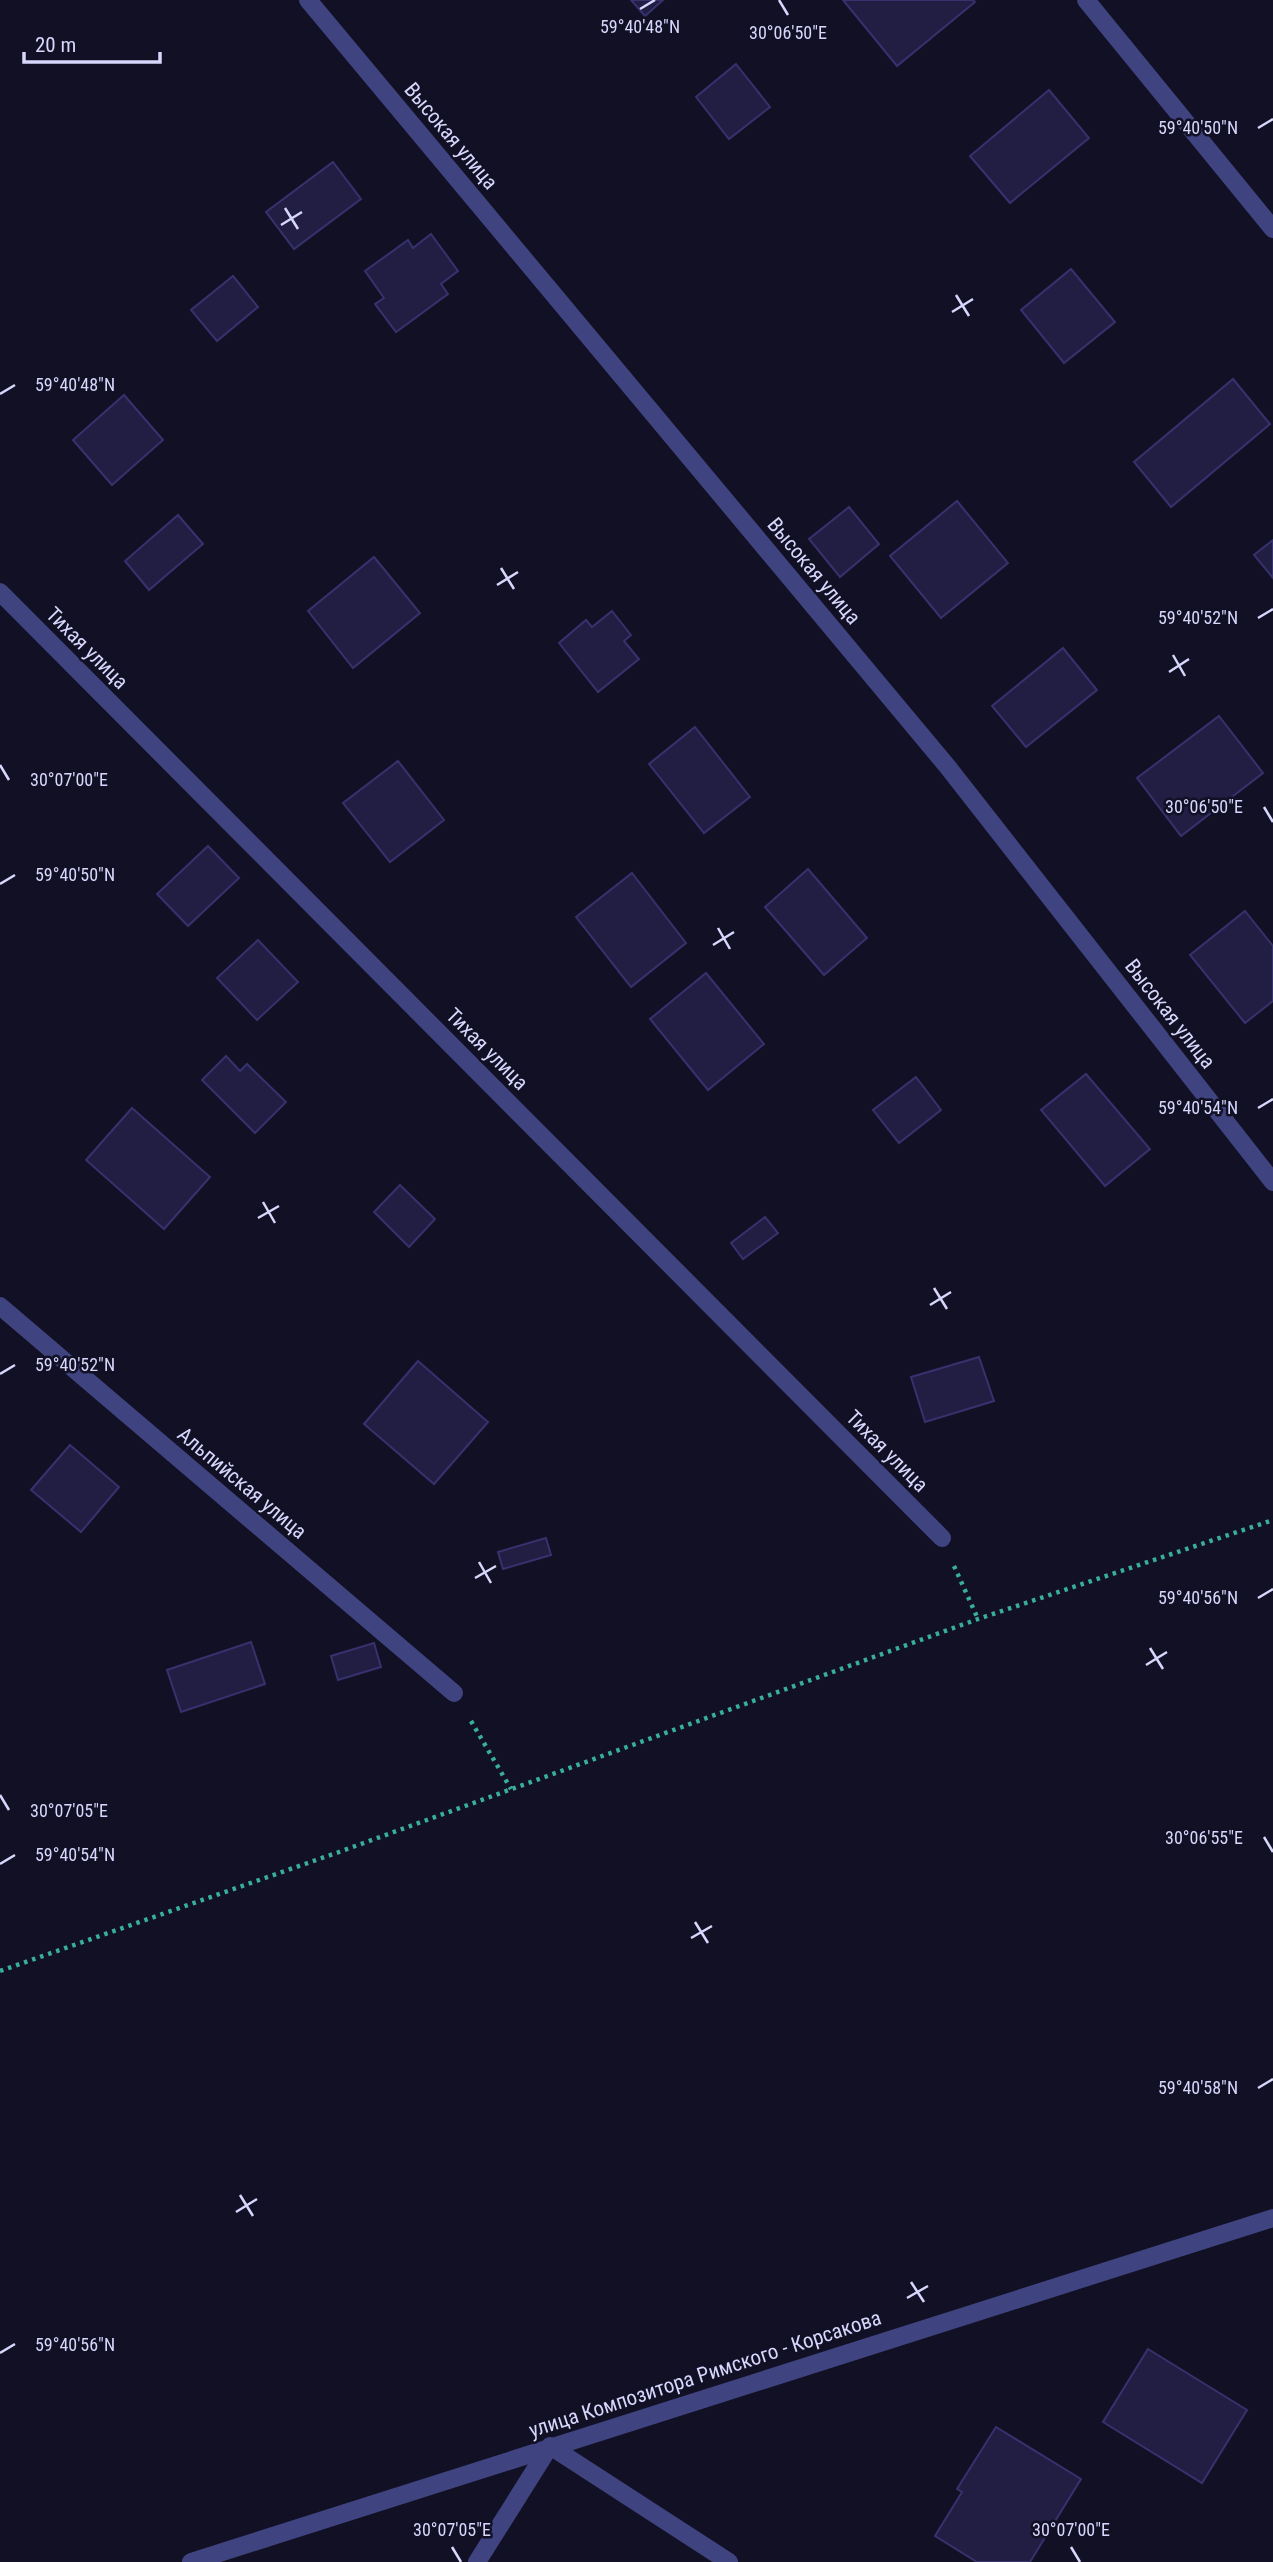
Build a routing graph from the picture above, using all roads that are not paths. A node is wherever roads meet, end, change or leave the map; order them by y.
1 (308, 0) edge
2 (1086, 0) edge
3 (1273, 229) edge
4 (0, 593) edge
5 (1273, 1182) edge
6 (0, 1306) edge
7 (942, 1538) road end
8 (454, 1693) road end
9 (1273, 2218) edge
10 (550, 2446) junction
11 (191, 2562) edge
12 (477, 2562) edge
13 (729, 2562) edge

1 - 5 street, Высокая улица
2 - 3 street
4 - 7 street, Тихая улица
6 - 8 street, Альпийская улица
9 - 10 street, улица Композитора Римского - Корсакова
10 - 11 street, улица Композитора Римского - Корсакова
10 - 12 street
10 - 13 street

